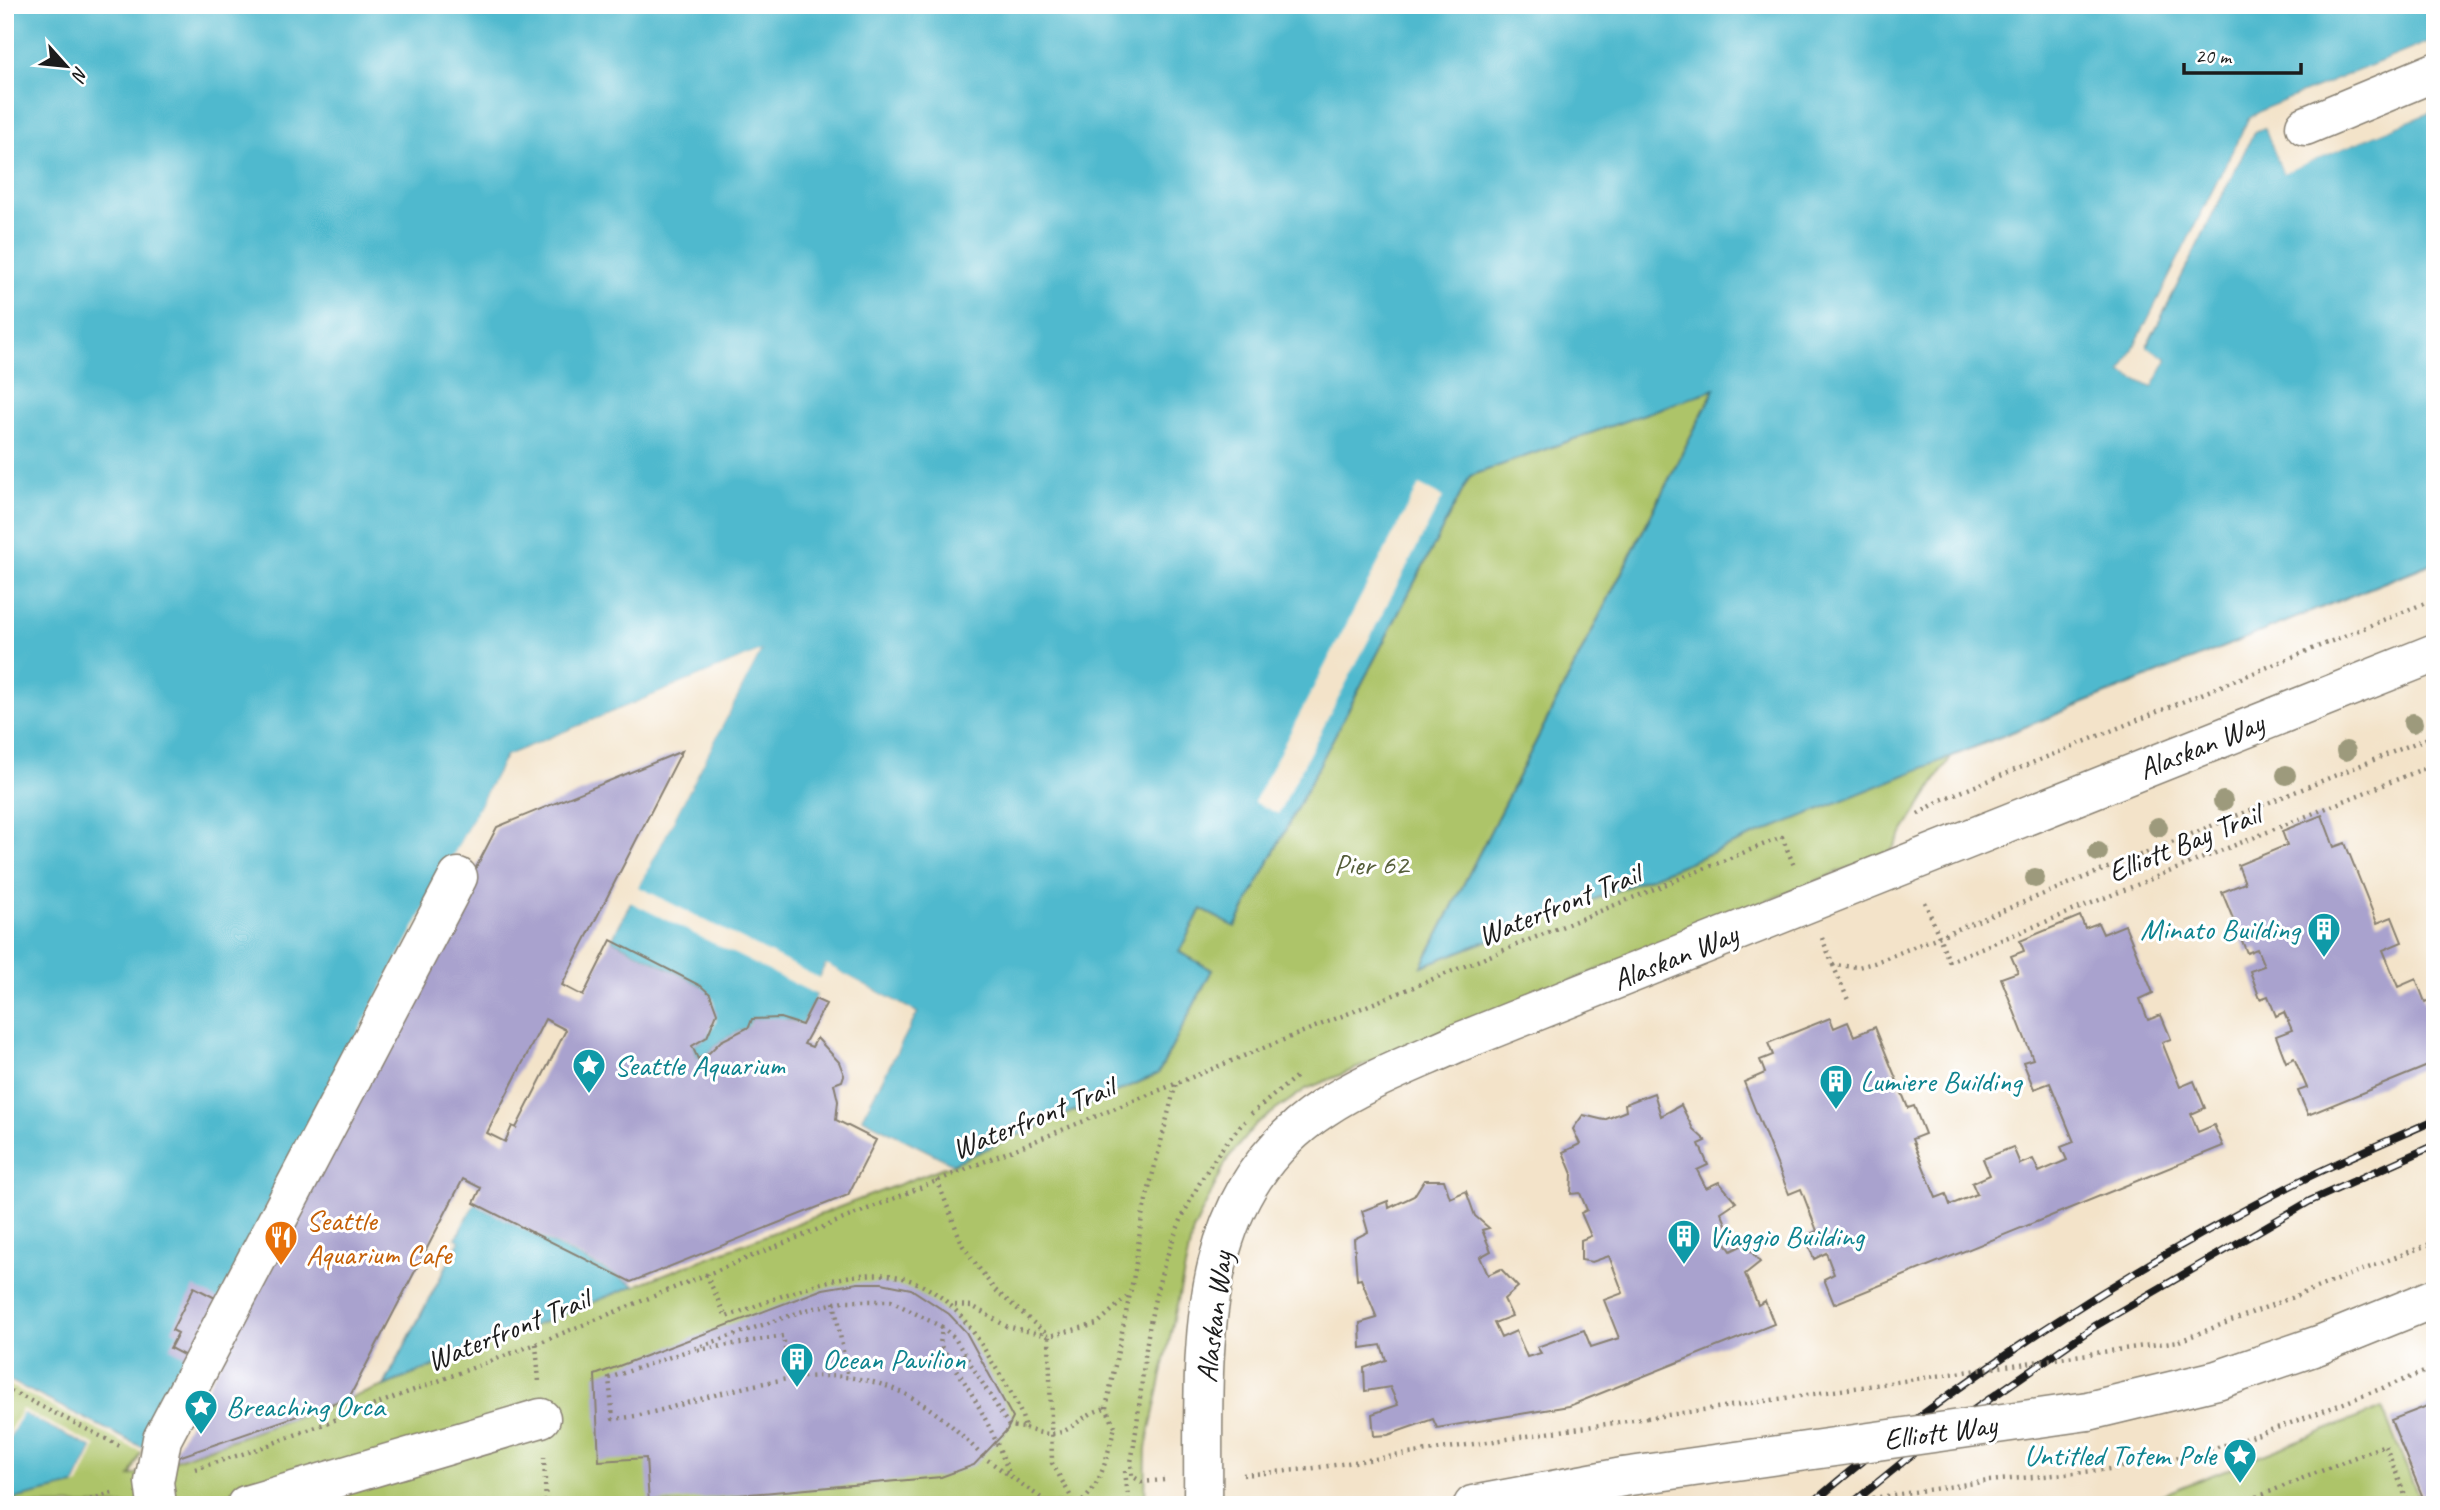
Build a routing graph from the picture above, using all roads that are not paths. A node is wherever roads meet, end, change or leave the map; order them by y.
1 (2435, 72) edge
2 (2305, 126) dead end
3 (2435, 653) edge
4 (457, 877) dead end
5 (2435, 1298) edge
6 (541, 1418) dead end
7 (157, 1505) edge
8 (246, 1505) edge
9 (1203, 1505) edge
10 (1473, 1505) edge

1 - 2 main road
3 - 9 main road, Alaskan Way
4 - 7 main road
5 - 10 main road, Elliott Way, bridge
6 - 8 main road

